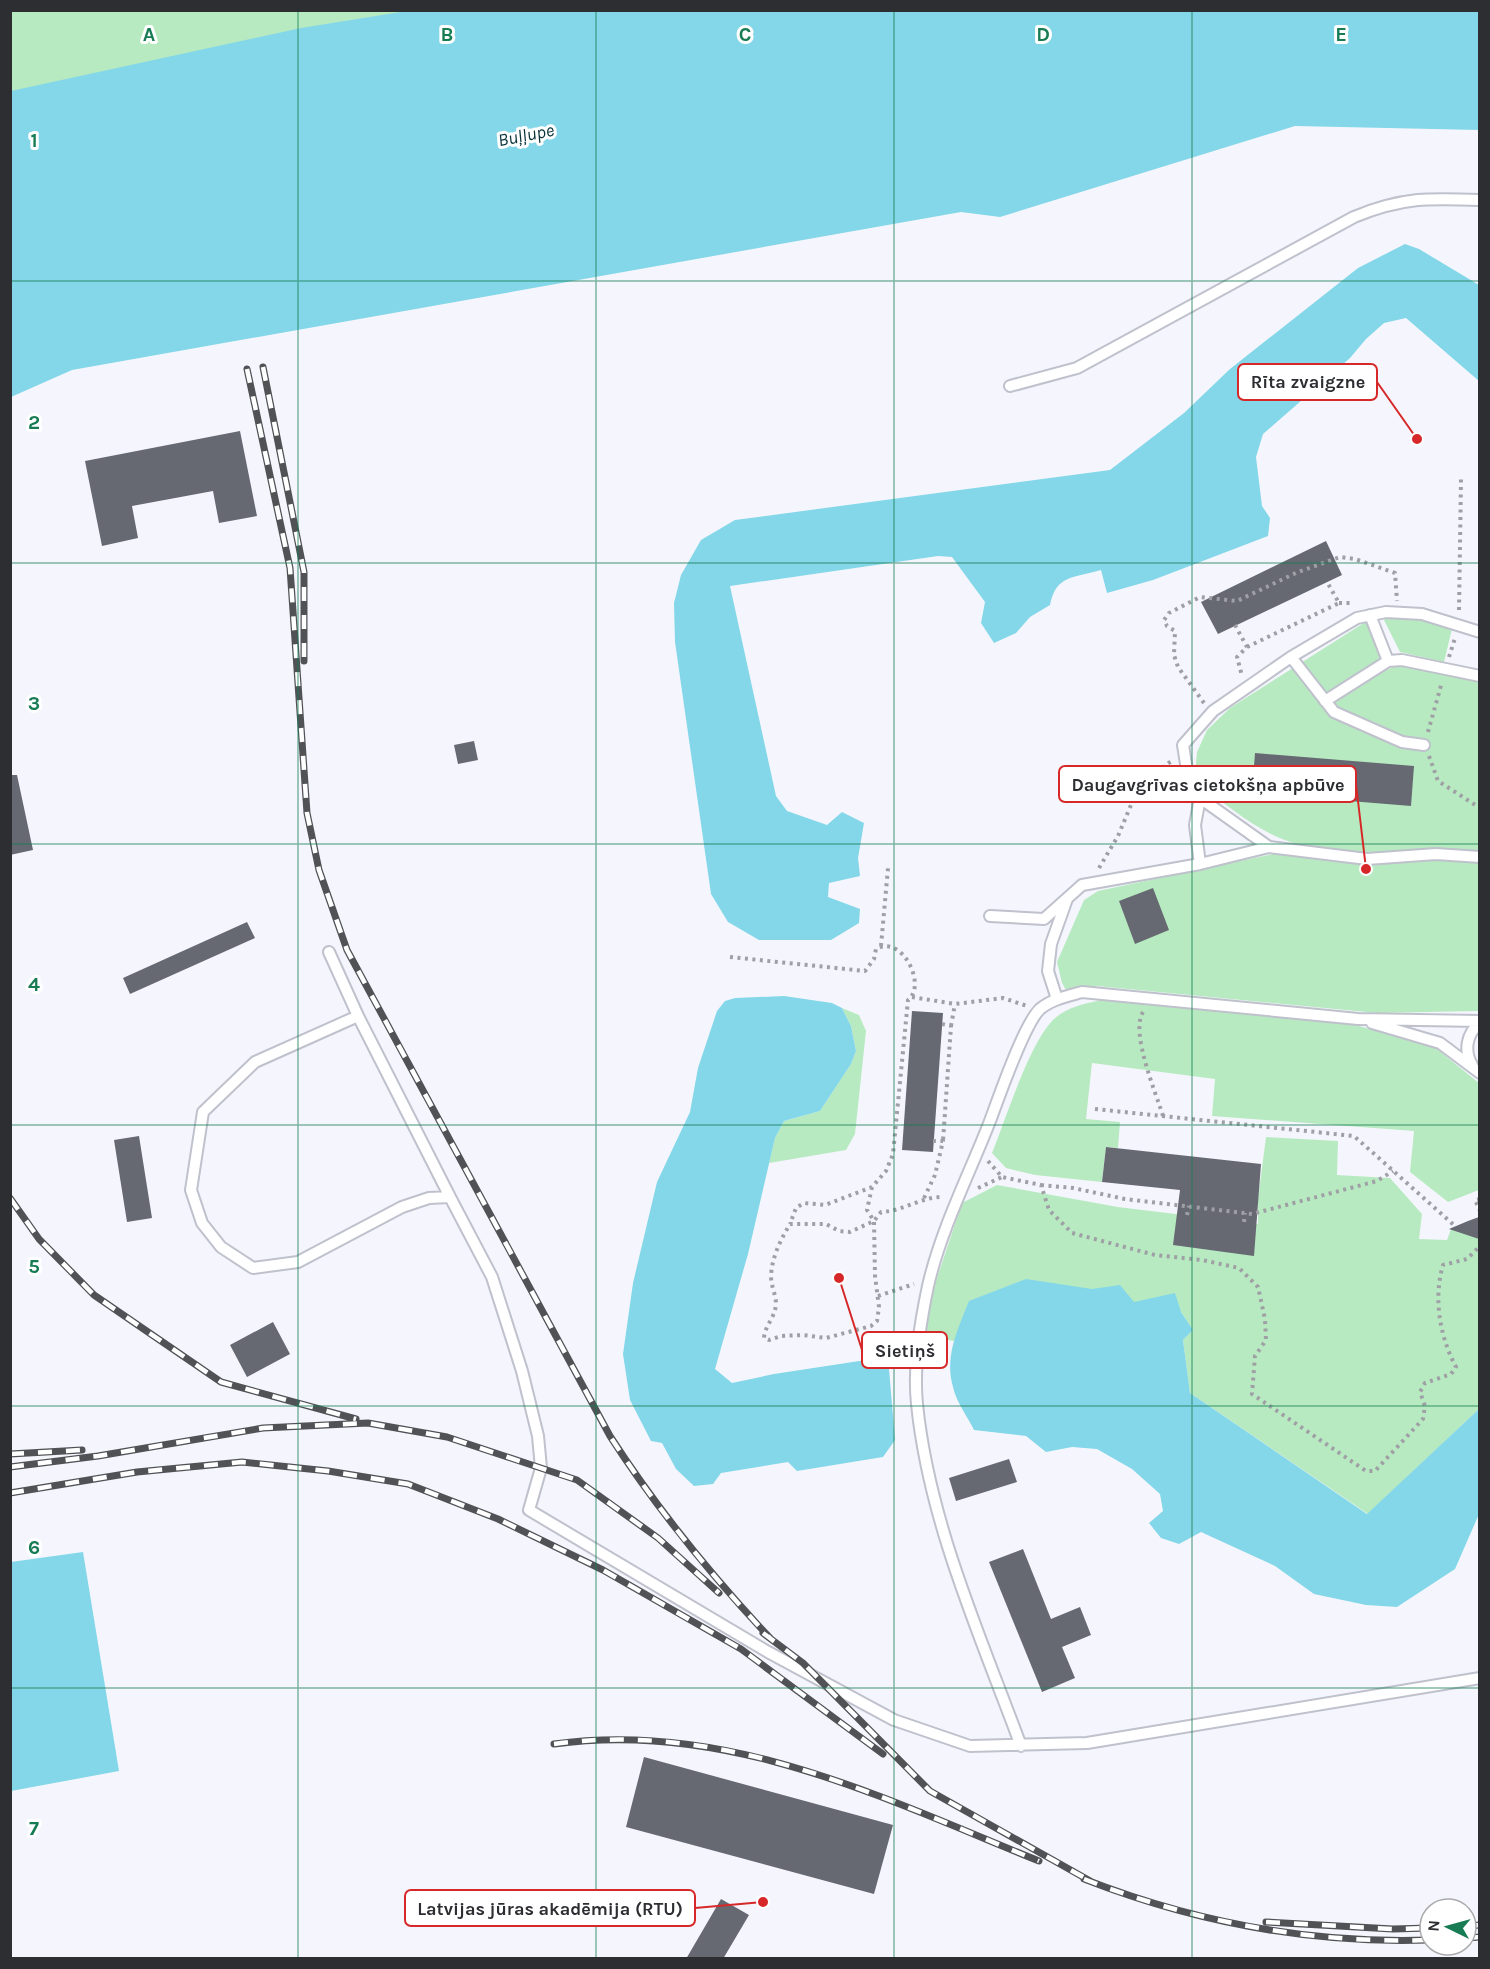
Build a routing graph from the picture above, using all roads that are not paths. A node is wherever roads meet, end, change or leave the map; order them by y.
1 (1479, 200) edge
2 (1010, 386) dead end
3 (1370, 615) junction
4 (1479, 632) edge
5 (1292, 657) junction
6 (1388, 662) junction
7 (1479, 676) edge
8 (1325, 701) junction
9 (1424, 745) dead end
10 (1200, 798) junction
11 (1269, 847) junction
12 (1479, 857) edge
13 (1200, 864) junction
14 (1068, 898) junction
15 (990, 916) dead end
16 (329, 951) dead end
17 (1057, 999) junction
18 (358, 1016) junction
19 (1358, 1019) junction
20 (1479, 1022) edge
21 (1478, 1072) edge
22 (450, 1197) junction
23 (1479, 1678) edge
24 (1021, 1746) junction

1 - 2 lane
3 - 4 lane
3 - 5 lane
3 - 6 lane
5 - 8 lane
5 - 10 lane
6 - 7 lane
6 - 8 lane
8 - 9 lane
10 - 11 lane
10 - 13 lane
11 - 12 lane
11 - 13 lane
13 - 14 lane
14 - 15 lane
14 - 17 lane
16 - 18 lane
17 - 19 lane
17 - 24 lane
18 - 22 lane
18 - 22 lane
19 - 20 lane
19 - 21 lane
20 - 21 lane
22 - 24 lane
23 - 24 lane

